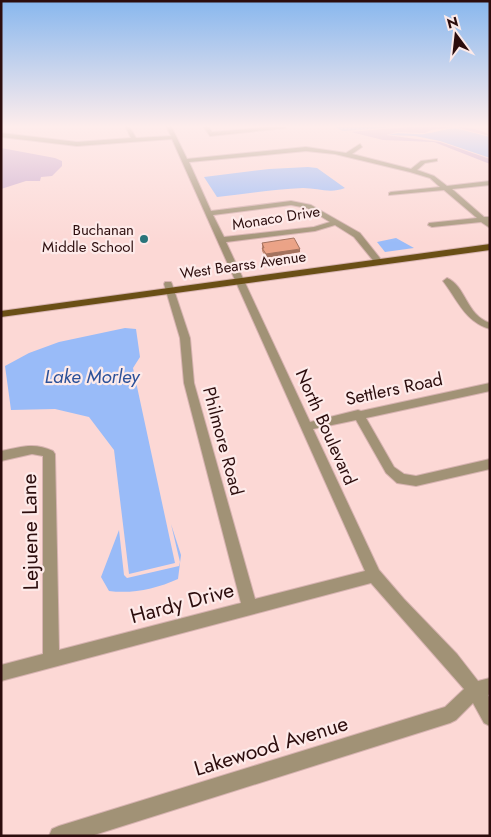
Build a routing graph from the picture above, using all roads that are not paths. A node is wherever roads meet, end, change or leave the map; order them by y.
1 (187, 165) edge
2 (392, 165) edge
3 (419, 165) edge
4 (412, 170) junction
5 (490, 183) edge
6 (447, 188) junction
7 (391, 194) dead end
8 (208, 213) junction
9 (490, 218) edge
10 (481, 219) junction
11 (336, 222) junction
12 (432, 225) dead end
13 (490, 226) edge
14 (221, 240) junction
15 (490, 242) edge
16 (490, 248) edge
17 (377, 259) junction
18 (239, 278) junction
19 (446, 281) dead end
20 (169, 287) junction
21 (60, 302) junction
22 (1, 307) edge
23 (1, 314) edge
24 (490, 326) edge
25 (490, 387) edge
26 (358, 414) junction
27 (306, 427) junction
28 (1, 456) edge
29 (490, 464) edge
30 (374, 575) junction
31 (250, 607) junction
32 (51, 660) junction
33 (1, 673) edge
34 (482, 688) edge
35 (490, 717) edge
36 (59, 836) edge

1 - 8 street, North Boulevard
2 - 4 street
3 - 4 street
4 - 6 street
5 - 6 street
6 - 7 street
6 - 10 street
8 - 11 street
8 - 14 street, North Boulevard
9 - 10 street
10 - 12 street
10 - 13 street
11 - 14 street, Monaco Drive
11 - 17 street
14 - 18 street, North Boulevard
15 - 17 main road, West Bearss Avenue
16 - 17 main road, West Bearss Avenue
17 - 18 main road, West Bearss Avenue
18 - 20 main road, West Bearss Avenue
18 - 27 street, North Boulevard
19 - 24 street
20 - 21 main road, West Bearss Avenue
20 - 31 street, Philmore Road
21 - 22 main road, West Bearss Avenue
21 - 23 main road, West Bearss Avenue
25 - 26 street, Settlers Road
26 - 27 street, Settlers Road
26 - 29 street
27 - 30 street, North Boulevard
28 - 32 street, Lejuene Lane
30 - 31 street, Hardy Drive
30 - 34 street, North Boulevard
31 - 32 street, Hardy Drive
32 - 33 street, Hardy Drive
34 - 35 street, North Boulevard
34 - 36 street, Lakewood Avenue

